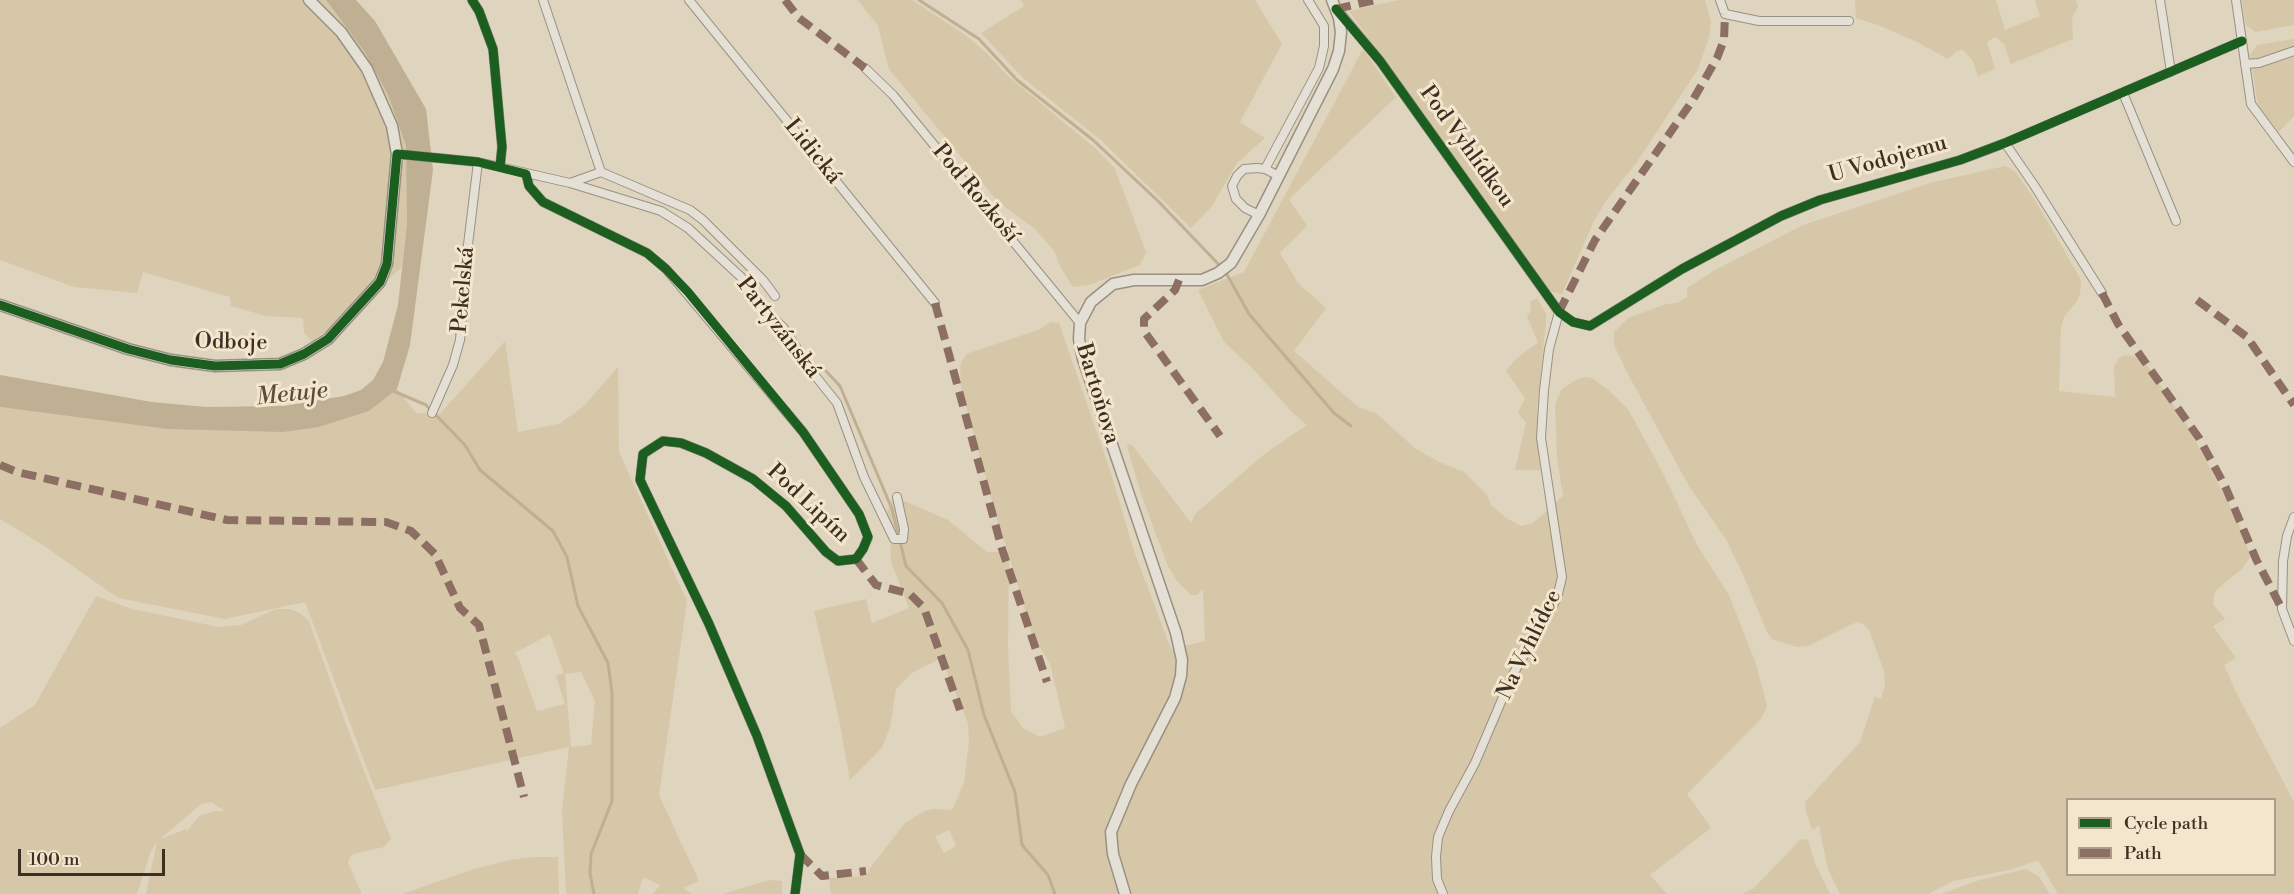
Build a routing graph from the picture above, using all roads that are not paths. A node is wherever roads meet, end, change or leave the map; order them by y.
1 (309, 0) edge
2 (471, 0) edge
3 (543, 0) edge
4 (689, 0) edge
5 (1308, 0) edge
6 (1720, 0) edge
7 (2160, 0) edge
8 (2236, 0) edge
9 (1334, 4) edge
10 (1849, 21) dead end
11 (2242, 41) junction
12 (2294, 51) edge
13 (2245, 64) junction
14 (865, 68) dead end
15 (2172, 72) junction
16 (2123, 93) junction
17 (2005, 143) junction
18 (401, 154) junction
19 (478, 162) junction
20 (2294, 162) edge
21 (500, 167) junction
22 (1265, 169) junction
23 (601, 172) junction
24 (526, 174) junction
25 (1279, 176) junction
26 (570, 183) junction
27 (1259, 215) junction
28 (2176, 221) dead end
29 (2102, 293) dead end
30 (775, 296) dead end
31 (935, 303) dead end
32 (0, 305) edge
33 (1559, 312) junction
34 (1080, 323) junction
35 (432, 413) dead end
36 (897, 497) dead end
37 (2294, 517) edge
38 (2294, 641) edge
39 (795, 894) edge
40 (1125, 894) edge
41 (1443, 894) edge

1 - 18 street, Odboje
2 - 21 street
3 - 23 street
4 - 31 street, Lidická
5 - 22 street
6 - 10 street
7 - 15 street
8 - 11 street
9 - 25 street, Bartoňova
9 - 33 street, Pod Vyhlídkou
11 - 13 street
11 - 15 street, U Vodojemu
12 - 13 street
13 - 20 street
14 - 34 street, Pod Rozkoší
15 - 16 street, U Vodojemu
16 - 17 street, U Vodojemu
16 - 28 street
17 - 29 street
17 - 33 street, U Vodojemu
18 - 19 street
18 - 32 street, Odboje
19 - 21 street
19 - 35 street, Pekelská
21 - 24 street
22 - 25 street
22 - 27 street
23 - 26 street
23 - 30 street, Partyzánská
24 - 26 street
24 - 39 street, Pod Lipím
25 - 27 street, Bartoňova
26 - 36 street, Partyzánská
27 - 34 street, Bartoňova
33 - 41 street, Na Vyhlídce
34 - 40 street, Bartoňova
37 - 38 street

